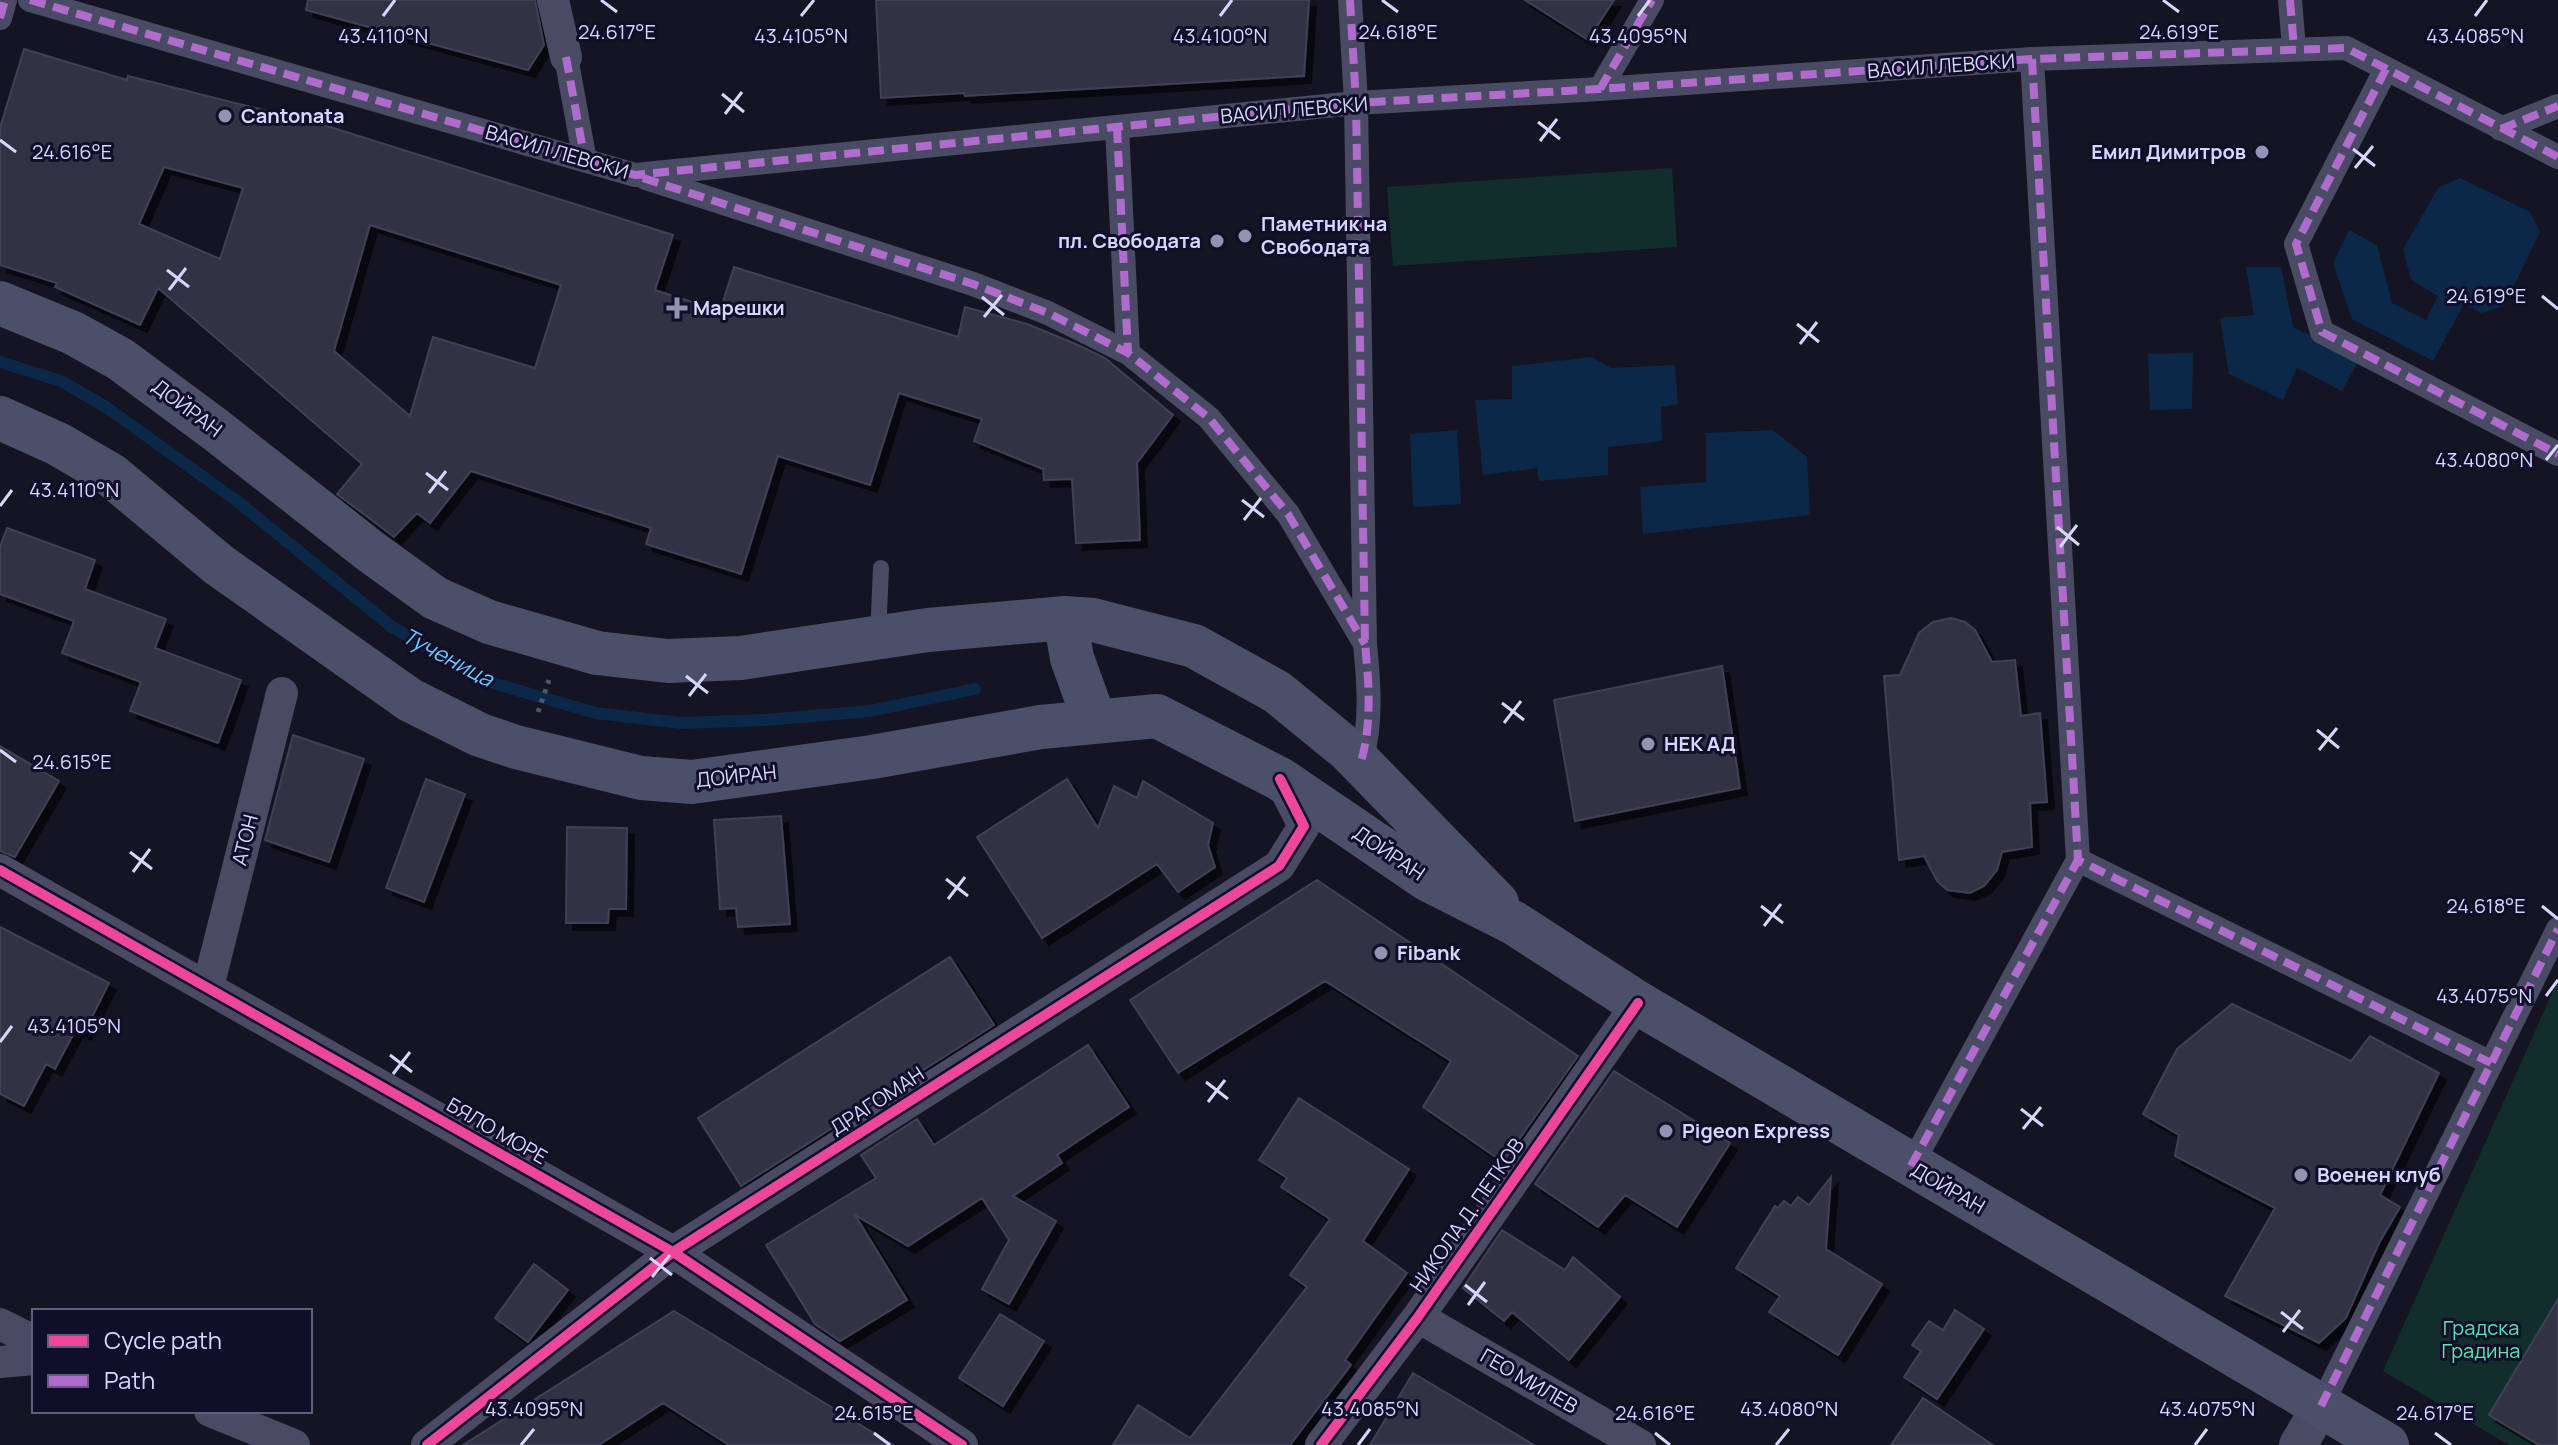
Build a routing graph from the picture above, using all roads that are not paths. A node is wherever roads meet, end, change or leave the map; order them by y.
1 (5, 0) edge
2 (30, 0) edge
3 (553, 0) edge
4 (1350, 0) edge
5 (1652, 0) edge
6 (2290, 0) edge
7 (0, 18) edge
8 (2294, 48) junction
9 (566, 57) joint
10 (2032, 59) junction
11 (2386, 69) junction
12 (1600, 89) junction
13 (1356, 103) junction
14 (2558, 106) edge
15 (1117, 127) junction
16 (2501, 129) junction
17 (2558, 157) edge
18 (585, 161) junction
19 (635, 175) junction
20 (0, 303) edge
21 (1128, 353) junction
22 (0, 418) edge
23 (2558, 454) edge
24 (881, 568) dead end
25 (1065, 618) junction
26 (878, 637) junction
27 (1365, 644) junction
28 (282, 693) dead end
29 (1095, 722) junction
30 (1354, 756) junction
31 (1280, 779) junction
32 (2078, 860) junction
33 (0, 870) edge
34 (1514, 923) junction
35 (2558, 929) edge
36 (208, 987) junction
37 (1638, 1003) junction
38 (2491, 1063) junction
39 (1911, 1166) junction
40 (673, 1252) junction
41 (1418, 1317) junction
42 (0, 1324) edge
43 (32, 1340) edge
44 (32, 1359) edge
45 (0, 1362) edge
46 (215, 1413) edge
47 (2318, 1426) edge
48 (294, 1445) edge
49 (427, 1445) edge
50 (962, 1445) edge
51 (1321, 1445) edge
52 (1640, 1445) edge
53 (2298, 1445) edge
54 (2387, 1445) edge

1 - 7 street
2 - 18 street, ВАСИЛ ЛЕВСКИ
3 - 9 street
4 - 13 street
5 - 12 street
6 - 8 street
8 - 10 street, ВАСИЛ ЛЕВСКИ
8 - 11 street, ВАСИЛ ЛЕВСКИ
9 - 18 street
10 - 12 street, ВАСИЛ ЛЕВСКИ
10 - 32 street
11 - 16 street, ВАСИЛ ЛЕВСКИ
11 - 23 street
12 - 13 street, ВАСИЛ ЛЕВСКИ
13 - 15 street, ВАСИЛ ЛЕВСКИ
13 - 27 street
14 - 16 street
15 - 19 street, ВАСИЛ ЛЕВСКИ
15 - 21 street
16 - 17 street, ВАСИЛ ЛЕВСКИ
18 - 19 street, ВАСИЛ ЛЕВСКИ
19 - 21 street
20 - 26 main road, ДОЙРАН
21 - 27 street
22 - 29 main road, ДОЙРАН
24 - 26 lane
25 - 26 main road, ДОЙРАН
25 - 29 main road
25 - 30 main road, ДОЙРАН
27 - 30 street
28 - 36 street, АТОН
29 - 31 main road, ДОЙРАН
30 - 34 main road, ДОЙРАН
31 - 34 main road, ДОЙРАН
31 - 40 street, ДРАГОМАН
32 - 38 street
32 - 39 street
33 - 36 street, БЯЛО МОРЕ
34 - 37 main road, ДОЙРАН
35 - 38 street
36 - 40 street, БЯЛО МОРЕ
37 - 39 main road, ДОЙРАН
37 - 41 street, НИКОЛА Д. ПЕТКОВ
38 - 47 street
39 - 47 main road, ДОЙРАН
40 - 49 street, ДРАГОМАН
40 - 50 street, БЯЛО МОРЕ
41 - 51 street, НИКОЛА Д. ПЕТКОВ
41 - 52 street, ГЕО МИЛЕВ
42 - 43 street
44 - 45 street
46 - 48 street
47 - 53 street
47 - 54 main road, ДОЙРАН

